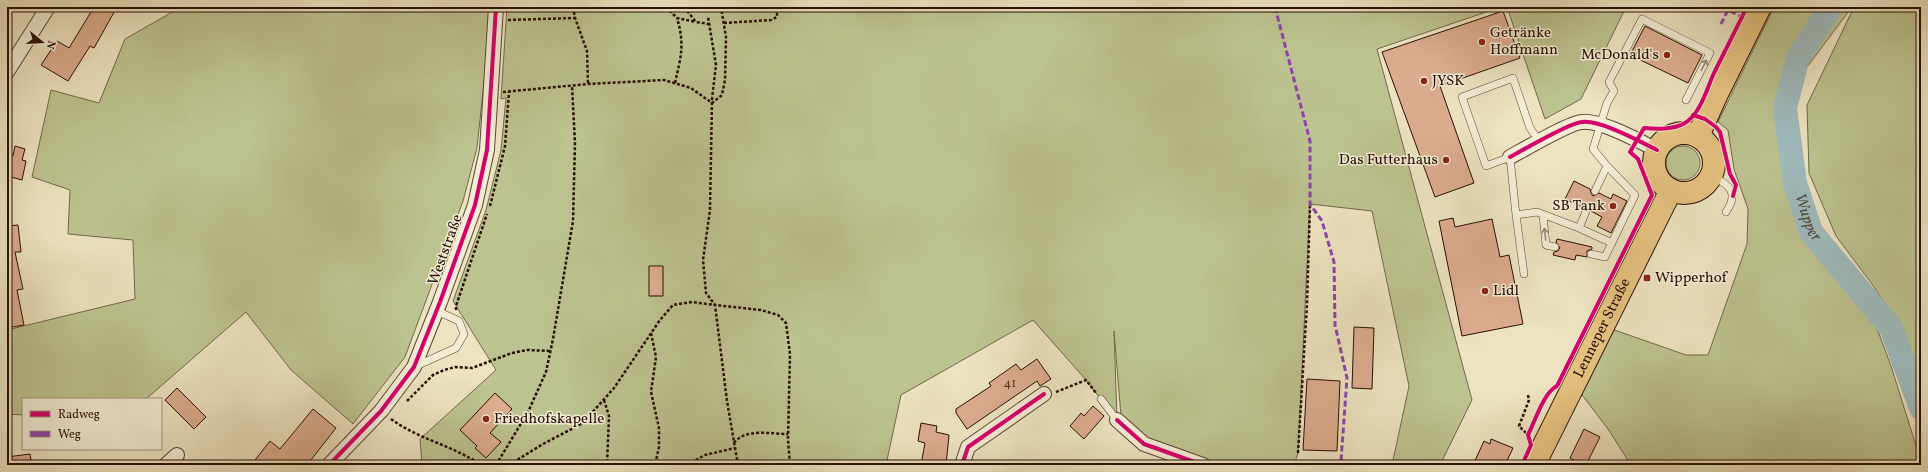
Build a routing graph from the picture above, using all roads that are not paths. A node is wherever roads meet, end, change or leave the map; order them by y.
1 (48, 7) edge
2 (496, 7) edge
3 (1760, 7) edge
4 (7, 72) edge
5 (1686, 100) dead end
6 (1600, 125) junction
7 (1698, 136) junction
8 (1540, 142) junction
9 (1657, 150) junction
10 (1510, 157) junction
11 (1607, 166) junction
12 (1712, 176) junction
13 (1671, 190) junction
14 (1595, 191) dead end
15 (1587, 209) dead end
16 (1726, 212) dead end
17 (1543, 214) junction
18 (1516, 215) junction
19 (1579, 228) junction
20 (1612, 243) junction
21 (1555, 247) dead end
22 (1591, 254) dead end
23 (1524, 274) dead end
24 (437, 312) junction
25 (414, 367) junction
26 (1044, 394) road end
27 (1101, 399) road end
28 (1117, 420) joint
29 (177, 455) dead end
30 (166, 465) edge
31 (329, 465) edge
32 (962, 465) edge
33 (1203, 465) edge
34 (1534, 465) edge

1 - 4 street
2 - 24 street, Weststraße
3 - 7 main road
5 -> 6 lane
6 - 8 street
6 - 9 street
6 - 11 lane
7 - 9 main road
7 - 12 main road
8 - 10 street
8 - 10 lane
9 - 13 main road
10 - 18 lane
11 - 14 lane
11 - 20 lane
12 - 13 main road
12 - 16 lane
13 - 34 main road, Lenneper Straße
15 - 19 lane
17 - 18 lane
17 - 19 lane
21 -> 17 lane
18 - 23 lane
19 - 20 lane
20 - 22 lane
24 - 25 street, Weststraße
24 - 25 lane
25 - 31 street, Weststraße
26 - 32 street
27 - 28 lane
28 - 33 street
29 - 30 street

